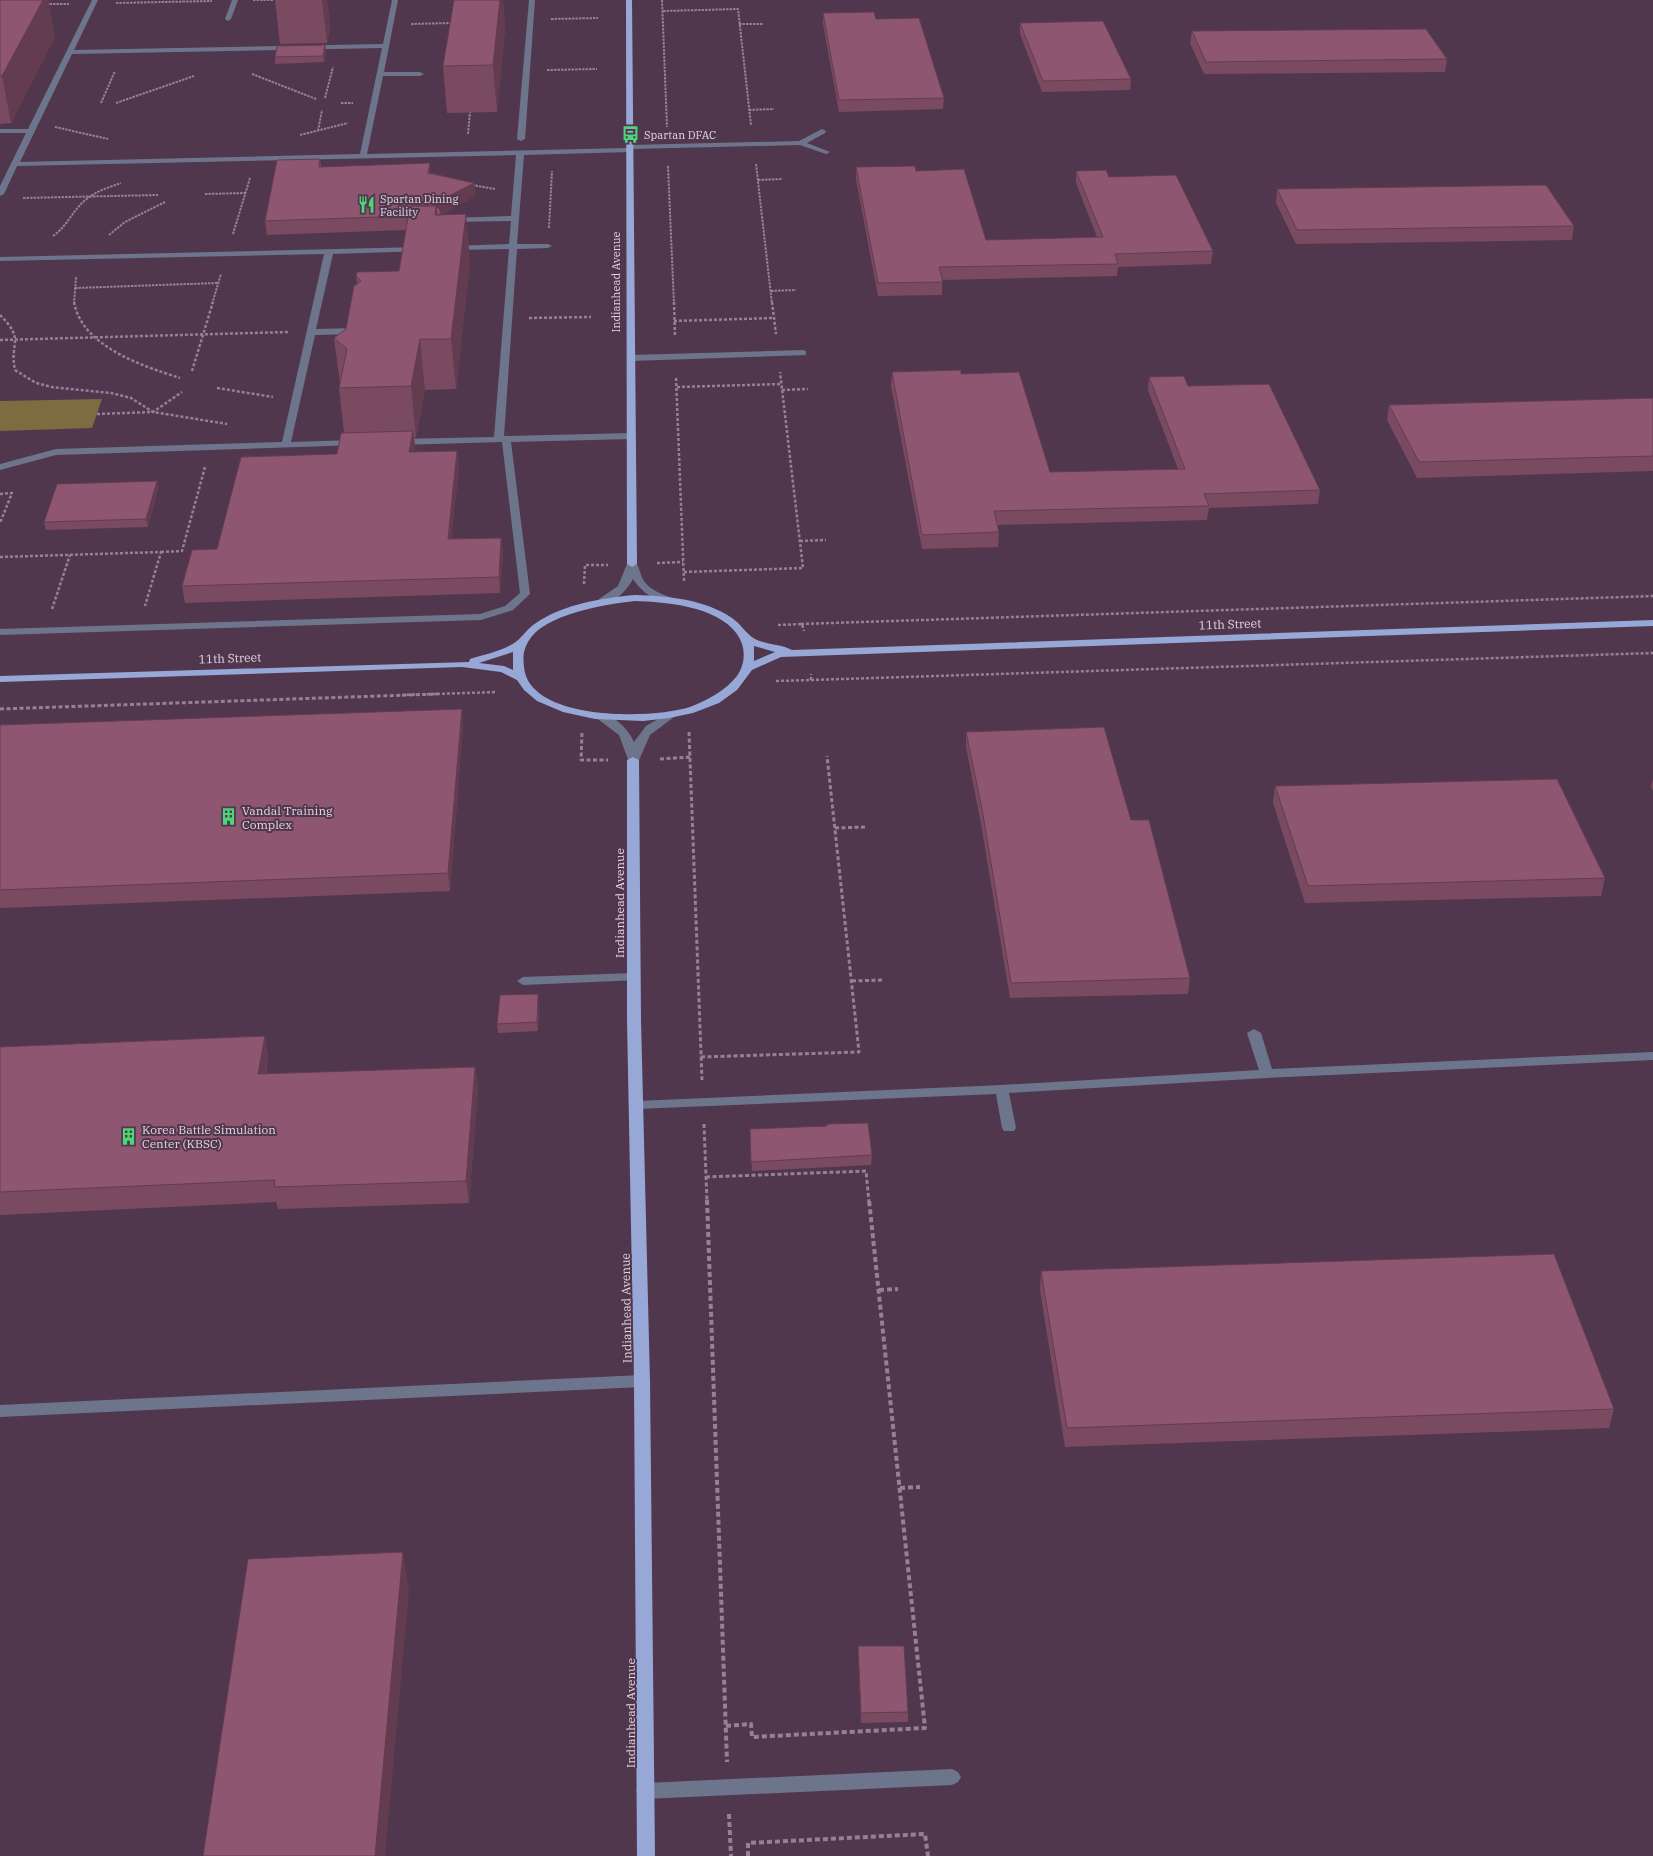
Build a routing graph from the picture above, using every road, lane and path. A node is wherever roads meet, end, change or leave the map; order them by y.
1 (235, 0) edge
2 (273, 0) edge
3 (396, 0) edge
4 (532, 0) edge
5 (629, 0) edge
6 (662, 0) edge
7 (94, 2) edge
8 (50, 4) junction
9 (40, 5) edge
10 (46, 11) dead end
11 (663, 11) junction
12 (598, 18) dead end
13 (228, 19) dead end
14 (530, 20) junction
15 (455, 23) edge
16 (390, 24) junction
17 (739, 24) junction
18 (763, 24) dead end
19 (386, 46) junction
20 (338, 47) junction
21 (124, 51) junction
22 (69, 52) junction
23 (597, 69) dead end
24 (526, 70) junction
25 (252, 74) dead end
26 (380, 74) junction
27 (420, 74) dead end
28 (194, 76) dead end
29 (325, 98) dead end
30 (316, 99) dead end
31 (101, 103) dead end
32 (116, 104) dead end
33 (774, 109) dead end
34 (322, 110) dead end
35 (749, 110) junction
36 (370, 117) junction
37 (36, 120) junction
38 (31, 130) junction
39 (0, 131) edge
40 (318, 131) junction
41 (822, 131) dead end
42 (298, 135) dead end
43 (521, 139) dead end
44 (110, 140) dead end
45 (801, 143) junction
46 (753, 144) junction
47 (668, 146) junction
48 (630, 148) junction
49 (553, 151) junction
50 (520, 152) junction
51 (826, 152) dead end
52 (363, 156) junction
53 (15, 164) junction
54 (758, 180) junction
55 (782, 180) dead end
56 (127, 181) dead end
57 (470, 185) edge
58 (518, 189) junction
59 (246, 193) dead end
60 (0, 194) edge
61 (205, 194) dead end
62 (158, 195) dead end
63 (89, 197) junction
64 (20, 198) dead end
65 (165, 202) dead end
66 (515, 218) junction
67 (442, 220) edge
68 (48, 238) dead end
69 (548, 246) joint
70 (513, 247) junction
71 (445, 248) edge
72 (426, 249) edge
73 (329, 251) junction
74 (88, 257) junction
75 (0, 259) edge
76 (218, 284) dead end
77 (75, 288) junction
78 (796, 290) dead end
79 (771, 291) junction
80 (0, 315) edge
81 (591, 317) dead end
82 (774, 318) junction
83 (508, 319) junction
84 (674, 321) junction
85 (360, 330) edge
86 (311, 332) junction
87 (97, 337) junction
88 (17, 339) junction
89 (0, 340) edge
90 (803, 353) dead end
91 (778, 354) junction
92 (675, 356) junction
93 (631, 358) junction
94 (180, 378) dead end
95 (782, 384) junction
96 (676, 387) junction
97 (217, 388) dead end
98 (808, 389) dead end
99 (782, 390) junction
100 (182, 392) dead end
101 (296, 398) junction
102 (152, 412) junction
103 (97, 414) dead end
104 (234, 426) dead end
105 (631, 436) junction
106 (502, 439) junction
107 (392, 442) edge
108 (363, 443) edge
109 (286, 445) junction
110 (211, 447) junction
111 (0, 467) edge
112 (0, 494) edge
113 (0, 523) edge
114 (826, 540) dead end
115 (800, 541) junction
116 (161, 552) junction
117 (70, 555) junction
118 (0, 557) edge
119 (683, 562) junction
120 (632, 564) junction
121 (684, 572) junction
122 (684, 582) dead end
123 (584, 584) dead end
124 (1653, 596) edge
125 (668, 600) junction
126 (603, 601) junction
127 (1653, 623) edge
128 (802, 624) junction
129 (774, 625) dead end
130 (139, 628) junction
131 (44, 631) junction
132 (0, 632) edge
133 (744, 637) junction
134 (522, 643) junction
135 (807, 652) junction
136 (1653, 653) edge
137 (462, 664) junction
138 (747, 668) junction
139 (521, 678) junction
140 (0, 679) edge
141 (811, 680) junction
142 (774, 681) dead end
143 (501, 692) dead end
144 (0, 709) edge
145 (670, 715) junction
146 (601, 717) junction
147 (582, 728) dead end
148 (689, 731) dead end
149 (827, 756) dead end
150 (690, 758) junction
151 (633, 760) junction
152 (865, 827) dead end
153 (835, 828) junction
154 (634, 977) junction
155 (882, 980) dead end
156 (523, 981) dead end
157 (852, 981) junction
158 (1254, 1033) dead end
159 (1653, 1056) edge
160 (701, 1057) junction
161 (1267, 1074) junction
162 (1002, 1089) junction
163 (703, 1102) junction
164 (637, 1105) junction
165 (1009, 1128) dead end
166 (706, 1177) junction
167 (898, 1289) dead end
168 (879, 1290) junction
169 (642, 1381) junction
170 (0, 1411) edge
171 (920, 1487) dead end
172 (900, 1488) junction
173 (726, 1726) junction
174 (952, 1777) dead end
175 (728, 1788) junction
176 (645, 1792) junction
177 (646, 1856) edge
178 (731, 1856) edge
179 (748, 1856) edge
180 (928, 1856) edge

1 - 2 path
1 - 7 path
1 - 13 street
3 - 16 street
4 - 14 street
5 - 48 main road, Indianhead Avenue
6 - 11 path
7 - 8 path
7 - 22 street
8 - 9 path
8 - 10 path
11 - 17 path
11 - 47 path
12 - 14 path
14 - 24 street
15 - 16 path
16 - 19 street
17 - 18 path
17 - 35 path
19 - 20 street
19 - 26 street
20 - 21 street
20 - 29 path
21 - 22 street
21 - 31 path
22 - 37 street
23 - 24 path
24 - 43 street
25 - 30 path
26 - 27 street
26 - 36 street
28 - 32 path
33 - 35 path
34 - 40 path
35 - 46 path
36 - 40 path
36 - 52 street
37 - 38 street
37 - 44 path
38 - 39 street
38 - 53 street
40 - 42 path
41 - 45 street
45 - 46 street
45 - 51 street
46 - 47 street
46 - 54 path
47 - 48 street
47 - 84 path
48 - 49 street
48 - 93 main road, Indianhead Avenue
49 - 50 street
49 - 69 path
50 - 52 street
50 - 58 street
52 - 53 street
53 - 60 street
54 - 55 path
54 - 79 path
56 - 63 path
57 - 58 path
58 - 66 street
59 - 61 path
62 - 63 path
63 - 64 path
63 - 68 path
65 - 74 path
66 - 67 street
66 - 70 street
69 - 70 street
70 - 71 street
70 - 83 street
72 - 73 street
73 - 74 street
73 - 86 street
74 - 75 street
74 - 77 path
76 - 77 path
77 - 87 path
78 - 79 path
79 - 82 path
80 - 88 path
81 - 83 path
82 - 84 path
82 - 91 path
83 - 106 street
84 - 92 path
85 - 86 street
86 - 87 path
86 - 101 street
87 - 88 path
87 - 94 path
88 - 89 path
88 - 102 path
90 - 91 street
91 - 92 street
91 - 95 path
92 - 93 street
92 - 96 path
93 - 105 main road, Indianhead Avenue
95 - 96 path
95 - 99 path
96 - 119 path
97 - 101 path
98 - 99 path
99 - 115 path
100 - 102 path
101 - 109 street
102 - 103 path
102 - 104 path
105 - 106 street
105 - 120 main road, Indianhead Avenue
106 - 107 street
106 - 130 street
108 - 109 street
109 - 110 street
110 - 111 street
110 - 116 path
112 - 113 path
114 - 115 path
115 - 121 path
116 - 117 path
116 - 130 path
117 - 118 path
117 - 131 path
119 - 120 path
119 - 121 path
120 - 123 path
120 - 125 street
120 - 126 street
121 - 122 path
124 - 128 path
125 - 126 main road
125 - 133 main road
126 - 134 main road
127 - 135 main road, 11th Street
128 - 129 path
128 - 135 path
130 - 131 street
131 - 132 street
133 - 135 main road
133 - 138 main road
134 - 137 main road
134 - 139 main road
135 - 138 main road
135 - 141 path
136 - 141 path
137 - 139 main road
137 - 140 main road, 11th Street
138 - 145 main road
139 - 146 main road
141 - 142 path
143 - 144 path
145 - 146 main road
145 - 151 street
146 - 151 street
147 - 151 path
148 - 150 path
149 - 153 path
150 - 151 path
150 - 160 path
151 - 154 main road, Indianhead Avenue
152 - 153 path
153 - 157 path
154 - 156 street
154 - 164 main road, Indianhead Avenue
155 - 157 path
157 - 160 path
158 - 161 street
159 - 161 street
160 - 163 path
161 - 162 street
162 - 163 street
162 - 165 street
163 - 164 street
163 - 166 path
164 - 169 main road, Indianhead Avenue
166 - 168 path
166 - 173 path
167 - 168 path
168 - 172 path
169 - 170 street
169 - 176 main road, Indianhead Avenue
171 - 172 path
172 - 173 path
173 - 175 path
174 - 175 street
175 - 176 street
175 - 178 path
176 - 177 main road, Indianhead Avenue
179 - 180 path

